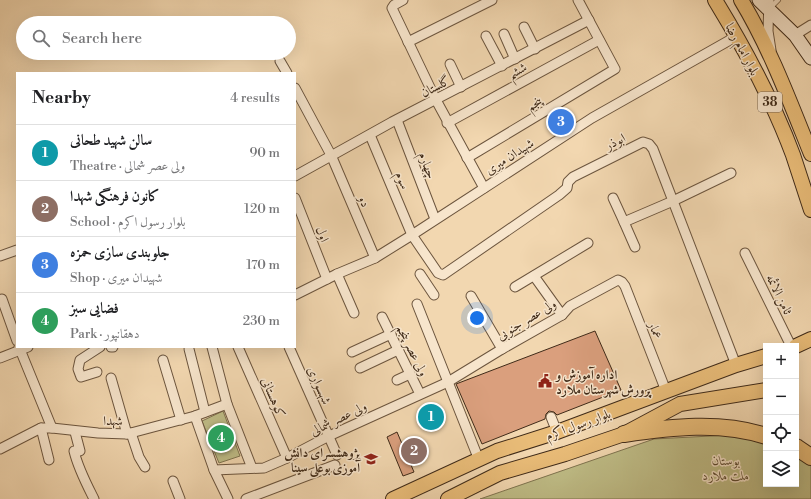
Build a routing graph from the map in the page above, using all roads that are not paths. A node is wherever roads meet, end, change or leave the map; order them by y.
1 (403, 0) edge
2 (492, 0) edge
3 (578, 0) edge
4 (715, 0) edge
5 (741, 0) edge
6 (768, 2) edge
7 (588, 20) junction
8 (811, 25) edge
9 (524, 27) dead end
10 (504, 34) dead end
11 (795, 35) junction
12 (486, 36) dead end
13 (737, 36) junction
14 (599, 40) junction
15 (408, 42) junction
16 (535, 49) junction
17 (811, 58) edge
18 (515, 59) junction
19 (280, 61) dead end
20 (450, 64) dead end
21 (774, 65) junction
22 (502, 66) junction
23 (286, 72) edge
24 (461, 87) junction
25 (296, 90) edge
26 (436, 100) junction
27 (397, 120) junction
28 (447, 123) junction
29 (370, 135) junction
30 (811, 154) edge
31 (331, 155) junction
32 (467, 158) junction
33 (731, 172) dead end
34 (296, 175) edge
35 (484, 188) junction
36 (613, 198) dead end
37 (296, 201) edge
38 (673, 201) junction
39 (811, 210) edge
40 (435, 220) junction
41 (624, 222) junction
42 (412, 235) junction
43 (588, 243) dead end
44 (635, 247) dead end
45 (16, 250) edge
46 (745, 253) dead end
47 (0, 256) edge
48 (375, 258) junction
49 (438, 273) junction
50 (336, 274) junction
51 (534, 276) junction
52 (327, 279) junction
53 (618, 280) joint
54 (515, 287) dead end
55 (296, 294) edge
56 (434, 295) dead end
57 (471, 296) dead end
58 (2, 299) dead end
59 (417, 304) dead end
60 (354, 313) dead end
61 (562, 315) junction
62 (382, 317) dead end
63 (16, 334) edge
64 (391, 334) junction
65 (811, 339) edge
66 (790, 343) edge
67 (799, 345) edge
68 (18, 348) edge
69 (22, 348) edge
70 (98, 348) edge
71 (212, 348) edge
72 (238, 348) edge
73 (289, 348) edge
74 (189, 349) dead end
75 (502, 349) junction
76 (398, 350) junction
77 (352, 352) dead end
78 (763, 357) edge
79 (0, 358) edge
80 (163, 360) dead end
81 (736, 365) junction
82 (360, 368) dead end
83 (97, 372) dead end
84 (410, 374) junction
85 (111, 378) dead end
86 (397, 380) dead end
87 (448, 382) junction
88 (763, 390) edge
89 (666, 391) junction
90 (420, 394) junction
91 (227, 404) junction
92 (205, 412) junction
93 (195, 416) junction
94 (551, 417) dead end
95 (181, 420) junction
96 (41, 428) junction
97 (52, 428) junction
98 (75, 432) junction
99 (557, 432) junction
100 (129, 434) junction
101 (624, 434) junction
102 (763, 435) edge
103 (329, 436) junction
104 (0, 449) edge
105 (799, 449) edge
106 (497, 452) junction
107 (337, 455) dead end
108 (811, 457) edge
109 (287, 458) junction
110 (49, 460) dead end
111 (479, 460) junction
112 (335, 465) dead end
113 (145, 468) dead end
114 (252, 468) junction
115 (214, 470) junction
116 (500, 473) junction
117 (173, 481) dead end
118 (94, 499) edge
119 (180, 499) edge
120 (228, 499) edge
121 (246, 499) edge
122 (393, 499) edge
123 (447, 499) edge

1 - 15 street
2 - 15 street
3 - 7 street
4 - 13 main road, بلوار امام رضا / 38
5 - 21 main road, بلوار امام رضا / 38
6 - 11 main road
6 - 21 street
7 - 14 street
7 - 16 street, گلستان
8 - 11 street
9 - 16 street
10 - 18 street
11 - 17 main road
12 - 22 street
13 - 35 street, شهیدان میری
13 - 39 main road, بلوار امام رضا / 38
14 - 28 street, ششم
14 - 32 street, پنجم
15 - 26 street
16 - 18 street, گلستان
18 - 22 street, گلستان
19 - 23 street
20 - 24 street
21 - 30 main road, بلوار امام رضا / 38
22 - 24 street, گلستان
24 - 26 street, گلستان
25 - 31 street, دو
26 - 27 street, گلستان
26 - 28 street
27 - 29 street, گلستان
27 - 40 street, چهارم
28 - 32 street
29 - 31 street, گلستان
29 - 42 street, سوم
31 - 34 street, گلستان
31 - 48 street, دو
32 - 35 street
33 - 38 street
35 - 40 street, شهیدان میری
36 - 41 street
37 - 52 street, اول
38 - 41 street
38 - 49 street, ابوذر
38 - 81 street, ابوذر
40 - 42 street, شهیدان میری
41 - 44 street
42 - 48 street, شهیدان میری
42 - 49 street
43 - 51 street
45 - 47 street
46 - 66 street, ثامن الائمه
48 - 50 street, شهیدان میری
49 - 56 street
50 - 52 street, شهیدان میری
50 - 60 street
51 - 54 street
51 - 61 street
52 - 55 street, شهیدان میری
53 - 61 street, ولی عصر جنوبی
53 - 89 street, عمار
57 - 75 street
58 - 63 street
59 - 87 street
61 - 75 street, ولی عصر جنوبی
62 - 64 street, ولی عصر پنجم
64 - 76 street, ولی عصر پنجم
64 - 77 street
65 - 67 main road
68 - 79 street
69 - 97 street
70 - 83 street
71 - 91 street
72 - 109 street, کوهستانی
73 - 103 street, شهسواری
74 - 92 street
75 - 87 street, ولی عصر جنوبی
76 - 82 street
76 - 84 street, ولی عصر پنجم
78 - 81 main road, بلوار رسول اکرم
80 - 95 street
81 - 89 main road, بلوار رسول اکرم
84 - 86 street
84 - 90 street, ولی عصر پنجم
85 - 100 street
87 - 90 street, ولی عصر شمالی
87 - 111 street
88 - 101 main road, بلوار رسول اکرم
89 - 99 main road, بلوار رسول اکرم
90 - 103 street, ولی عصر شمالی
91 - 92 street, شهدا
91 - 114 street
92 - 93 street, شهدا
93 - 95 street, شهدا
93 - 115 street
94 - 99 street
95 - 100 street, شهدا
96 - 97 street, شهدا
96 - 104 street, شهدا
96 - 110 street
97 - 98 street, شهدا
98 - 100 street, شهدا
98 - 118 street
99 - 106 main road, بلوار رسول اکرم
100 - 113 street
101 - 102 highway
101 - 116 main road, بلوار رسول اکرم
103 - 107 street, شهسواری
103 - 109 street, ولی عصر شمالی
105 - 108 highway
106 - 111 main road, بلوار رسول اکرم
106 - 116 main road
109 - 114 street, ولی عصر شمالی
111 - 122 main road, بلوار رسول اکرم
112 - 121 street
114 - 115 street, ولی عصر شمالی
115 - 120 street
116 - 123 main road, بلوار رسول اکرم
117 - 119 street
122 - 123 main road

